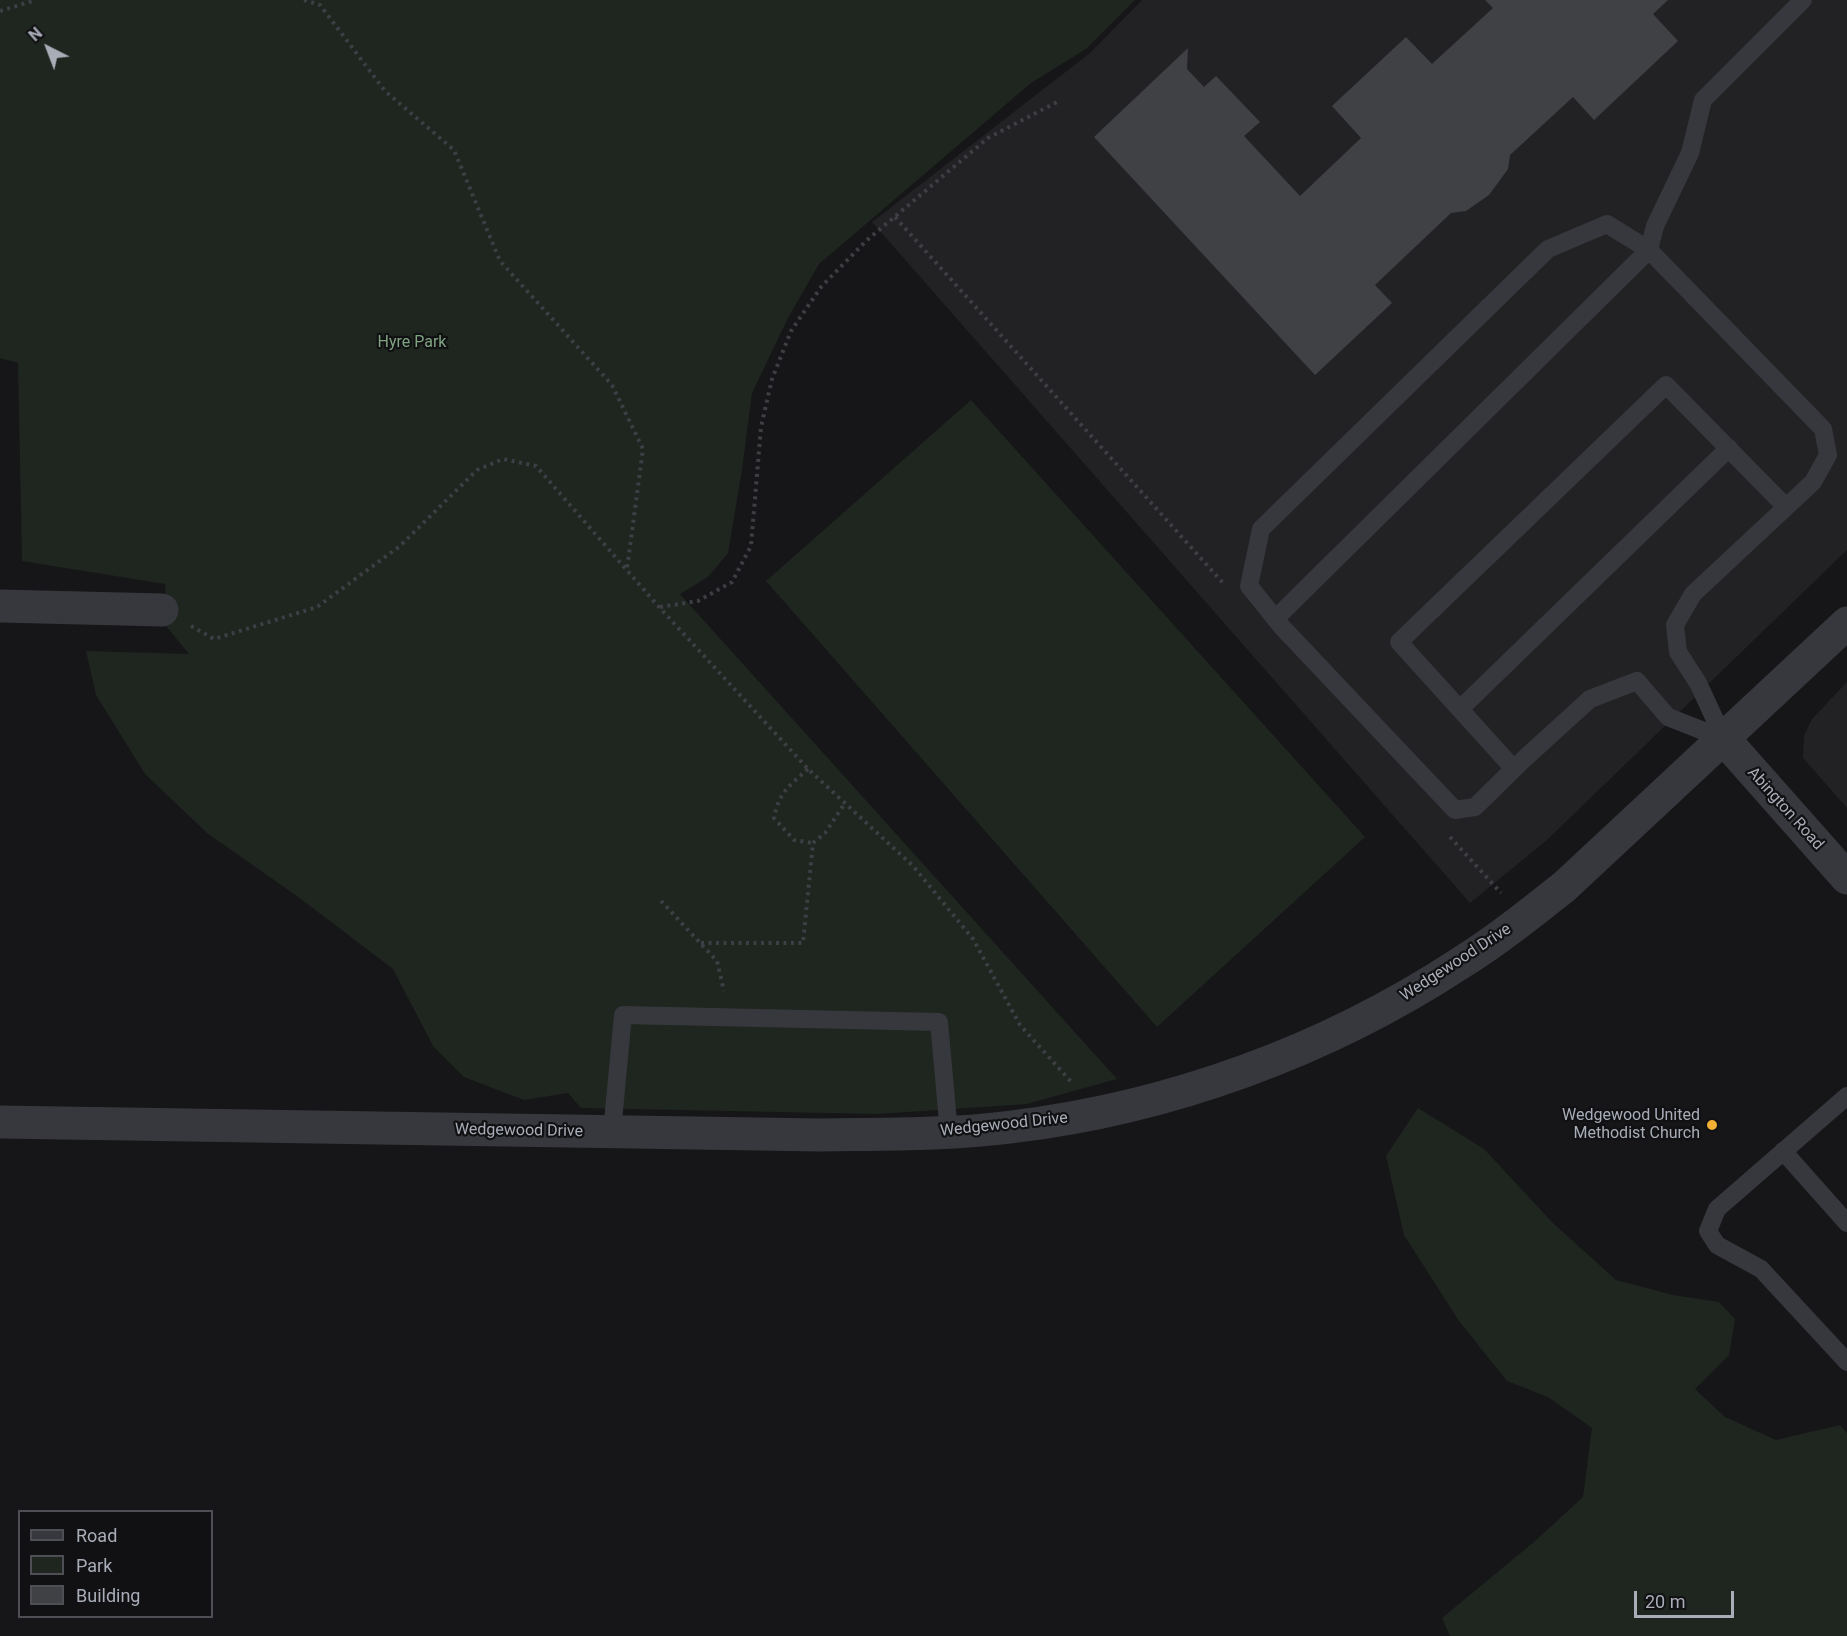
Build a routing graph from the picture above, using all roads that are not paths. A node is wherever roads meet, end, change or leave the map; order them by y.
1 (1803, 0) edge
2 (1649, 250) junction
3 (1729, 447) junction
4 (1786, 507) junction
5 (0, 606) edge
6 (162, 610) road end
7 (1275, 619) junction
8 (1847, 623) edge
9 (1460, 709) junction
10 (1724, 739) junction
11 (1514, 769) junction
12 (1847, 878) edge
13 (1847, 1096) edge
14 (0, 1122) edge
15 (612, 1132) junction
16 (949, 1133) junction
17 (1784, 1151) junction
18 (1847, 1223) edge
19 (1847, 1362) edge

1 - 2 lane
2 - 4 lane
2 - 7 lane
2 - 7 lane
3 - 4 lane
3 - 9 lane
3 - 9 lane
4 - 10 lane
5 - 6 street
7 - 11 lane
8 - 10 street, Wedgewood Drive
9 - 11 lane
10 - 11 lane
10 - 12 street, Abington Road
10 - 16 street, Wedgewood Drive
13 - 17 lane
14 - 15 street, Wedgewood Drive
15 - 16 street, Wedgewood Drive
15 - 16 lane
17 - 18 lane
17 - 19 lane

